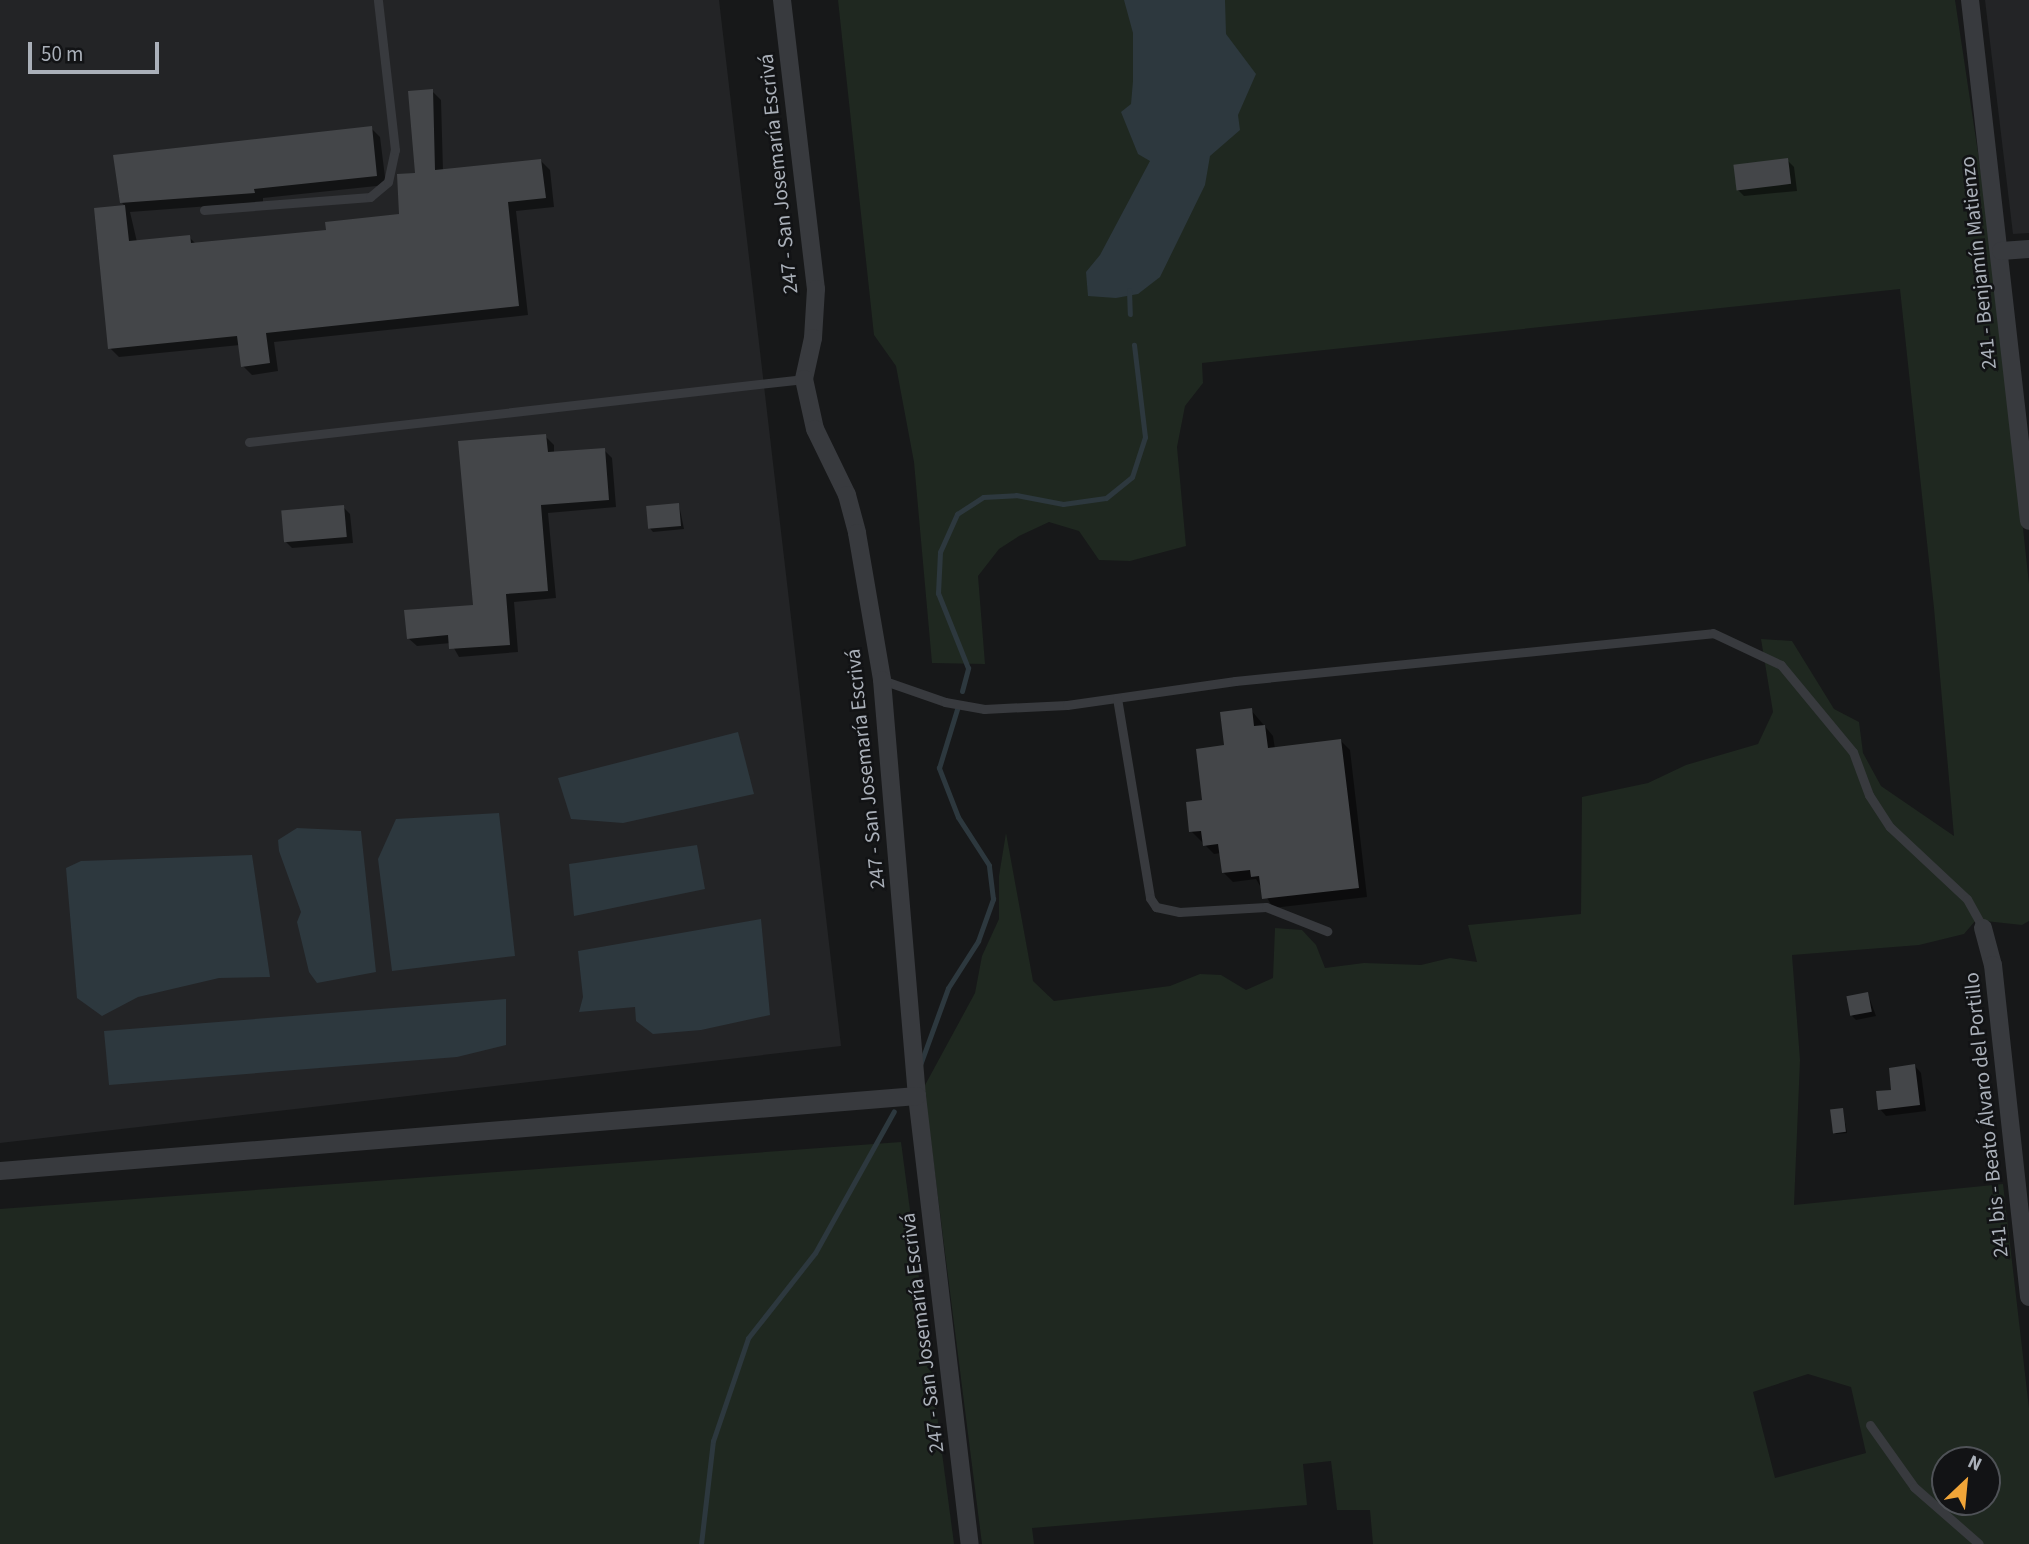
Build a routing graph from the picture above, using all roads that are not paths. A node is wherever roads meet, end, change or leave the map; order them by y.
1 (378, 0) edge
2 (782, 0) edge
3 (1970, 0) edge
4 (204, 210) dead end
5 (2029, 249) edge
6 (2001, 251) junction
7 (804, 379) junction
8 (250, 442) dead end
9 (2029, 519) edge
10 (882, 680) junction
11 (1117, 698) junction
12 (1983, 929) joint
13 (1327, 931) dead end
14 (917, 1096) junction
15 (0, 1171) edge
16 (2029, 1297) edge
17 (1870, 1425) dead end
18 (970, 1544) edge
19 (1979, 1544) edge

1 - 4 lane
2 - 7 street, 247 - San Josemaría Escrivá
3 - 6 street, 241 - Benjamín Matienzo
5 - 6 street
6 - 9 street, 241 - Benjamín Matienzo
7 - 8 lane
7 - 10 street, 247 - San Josemaría Escrivá
10 - 11 lane
10 - 14 street, 247 - San Josemaría Escrivá
11 - 12 lane
11 - 13 lane
12 - 16 street, 241 bis - Beato Álvaro del Portillo
14 - 15 street
14 - 18 street, 247 - San Josemaría Escrivá
17 - 19 lane

